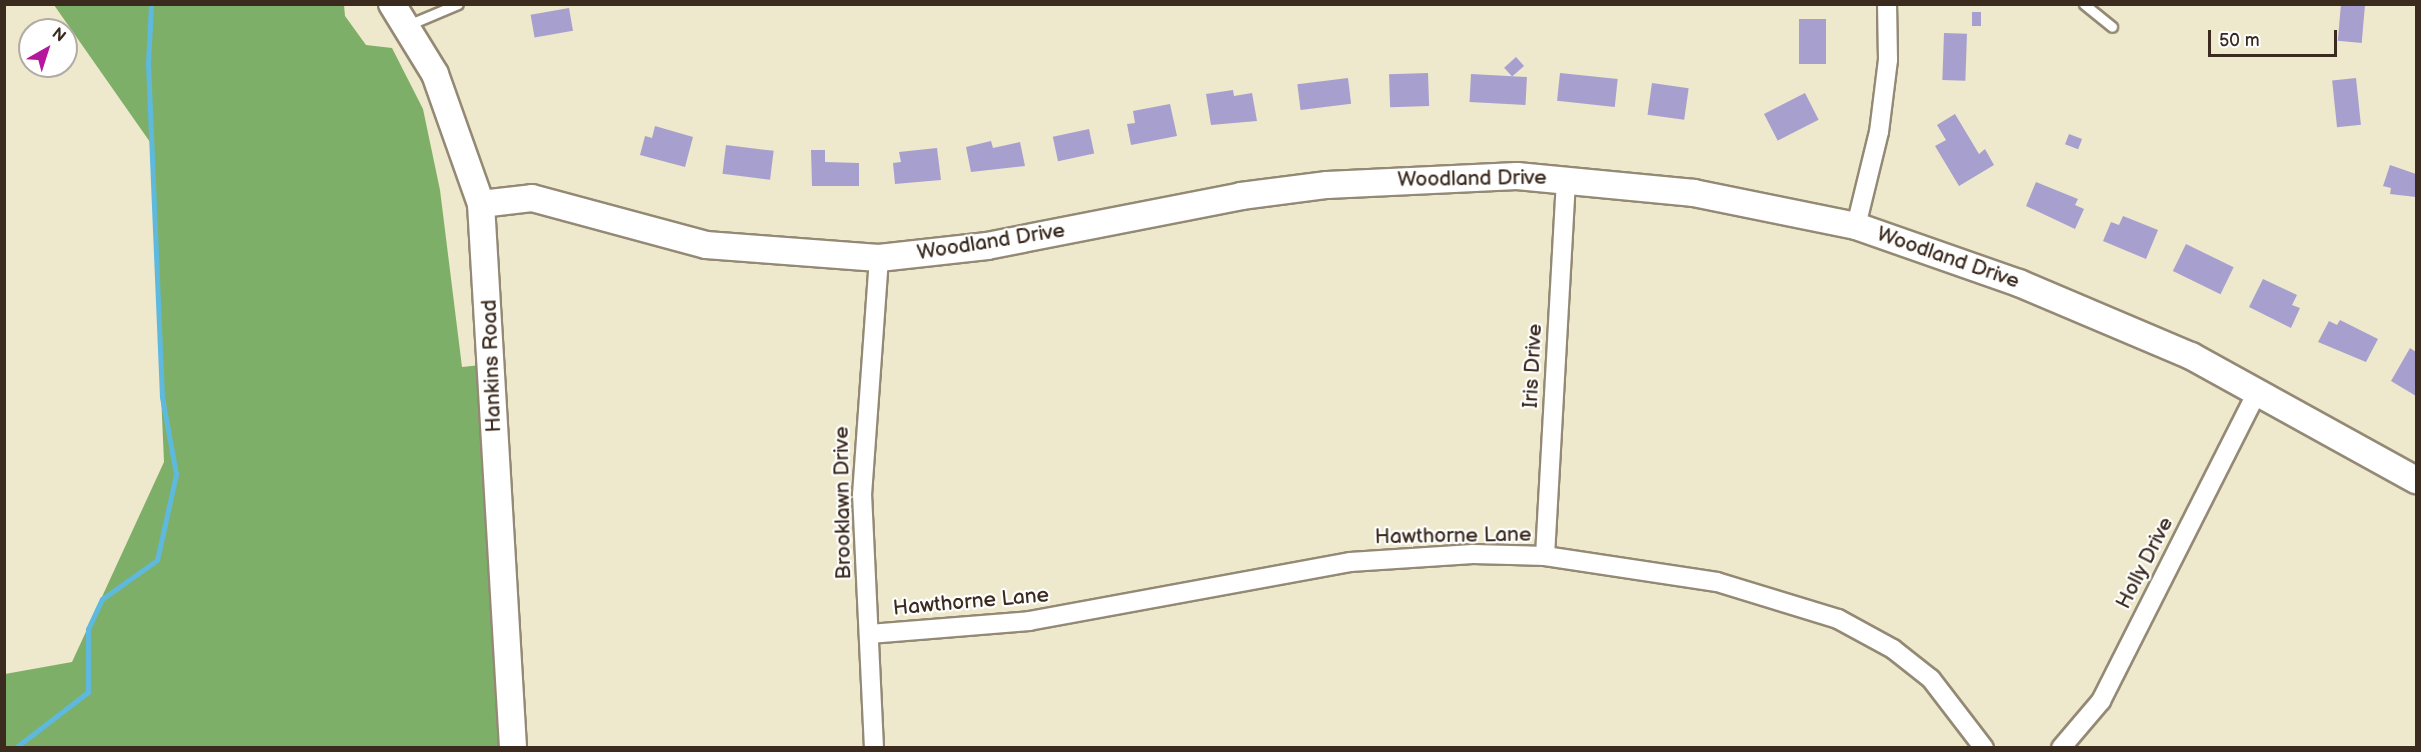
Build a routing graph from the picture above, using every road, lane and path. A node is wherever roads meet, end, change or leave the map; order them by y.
1 (392, 4) edge
2 (458, 4) edge
3 (1887, 4) edge
4 (2084, 4) edge
5 (408, 25) junction
6 (2112, 27) dead end
7 (1566, 179) junction
8 (481, 204) junction
9 (1856, 226) junction
10 (879, 258) junction
11 (2258, 390) junction
12 (2416, 480) edge
13 (1545, 556) junction
14 (869, 634) junction
15 (513, 747) edge
16 (874, 747) edge
17 (1984, 747) edge
18 (2061, 747) edge

1 - 5 street, Hankins Road
2 - 5 lane
3 - 9 street
4 - 6 lane
5 - 8 street, Hankins Road
7 - 9 street, Woodland Drive
7 - 10 street, Woodland Drive
7 - 13 street, Iris Drive
8 - 10 street, Woodland Drive
8 - 15 street, Hankins Road
9 - 11 street, Woodland Drive
10 - 14 street, Brooklawn Drive
11 - 12 street, Woodland Drive
11 - 18 street, Holly Drive
13 - 14 street, Hawthorne Lane
13 - 17 street, Hawthorne Lane
14 - 16 street, Brooklawn Drive

